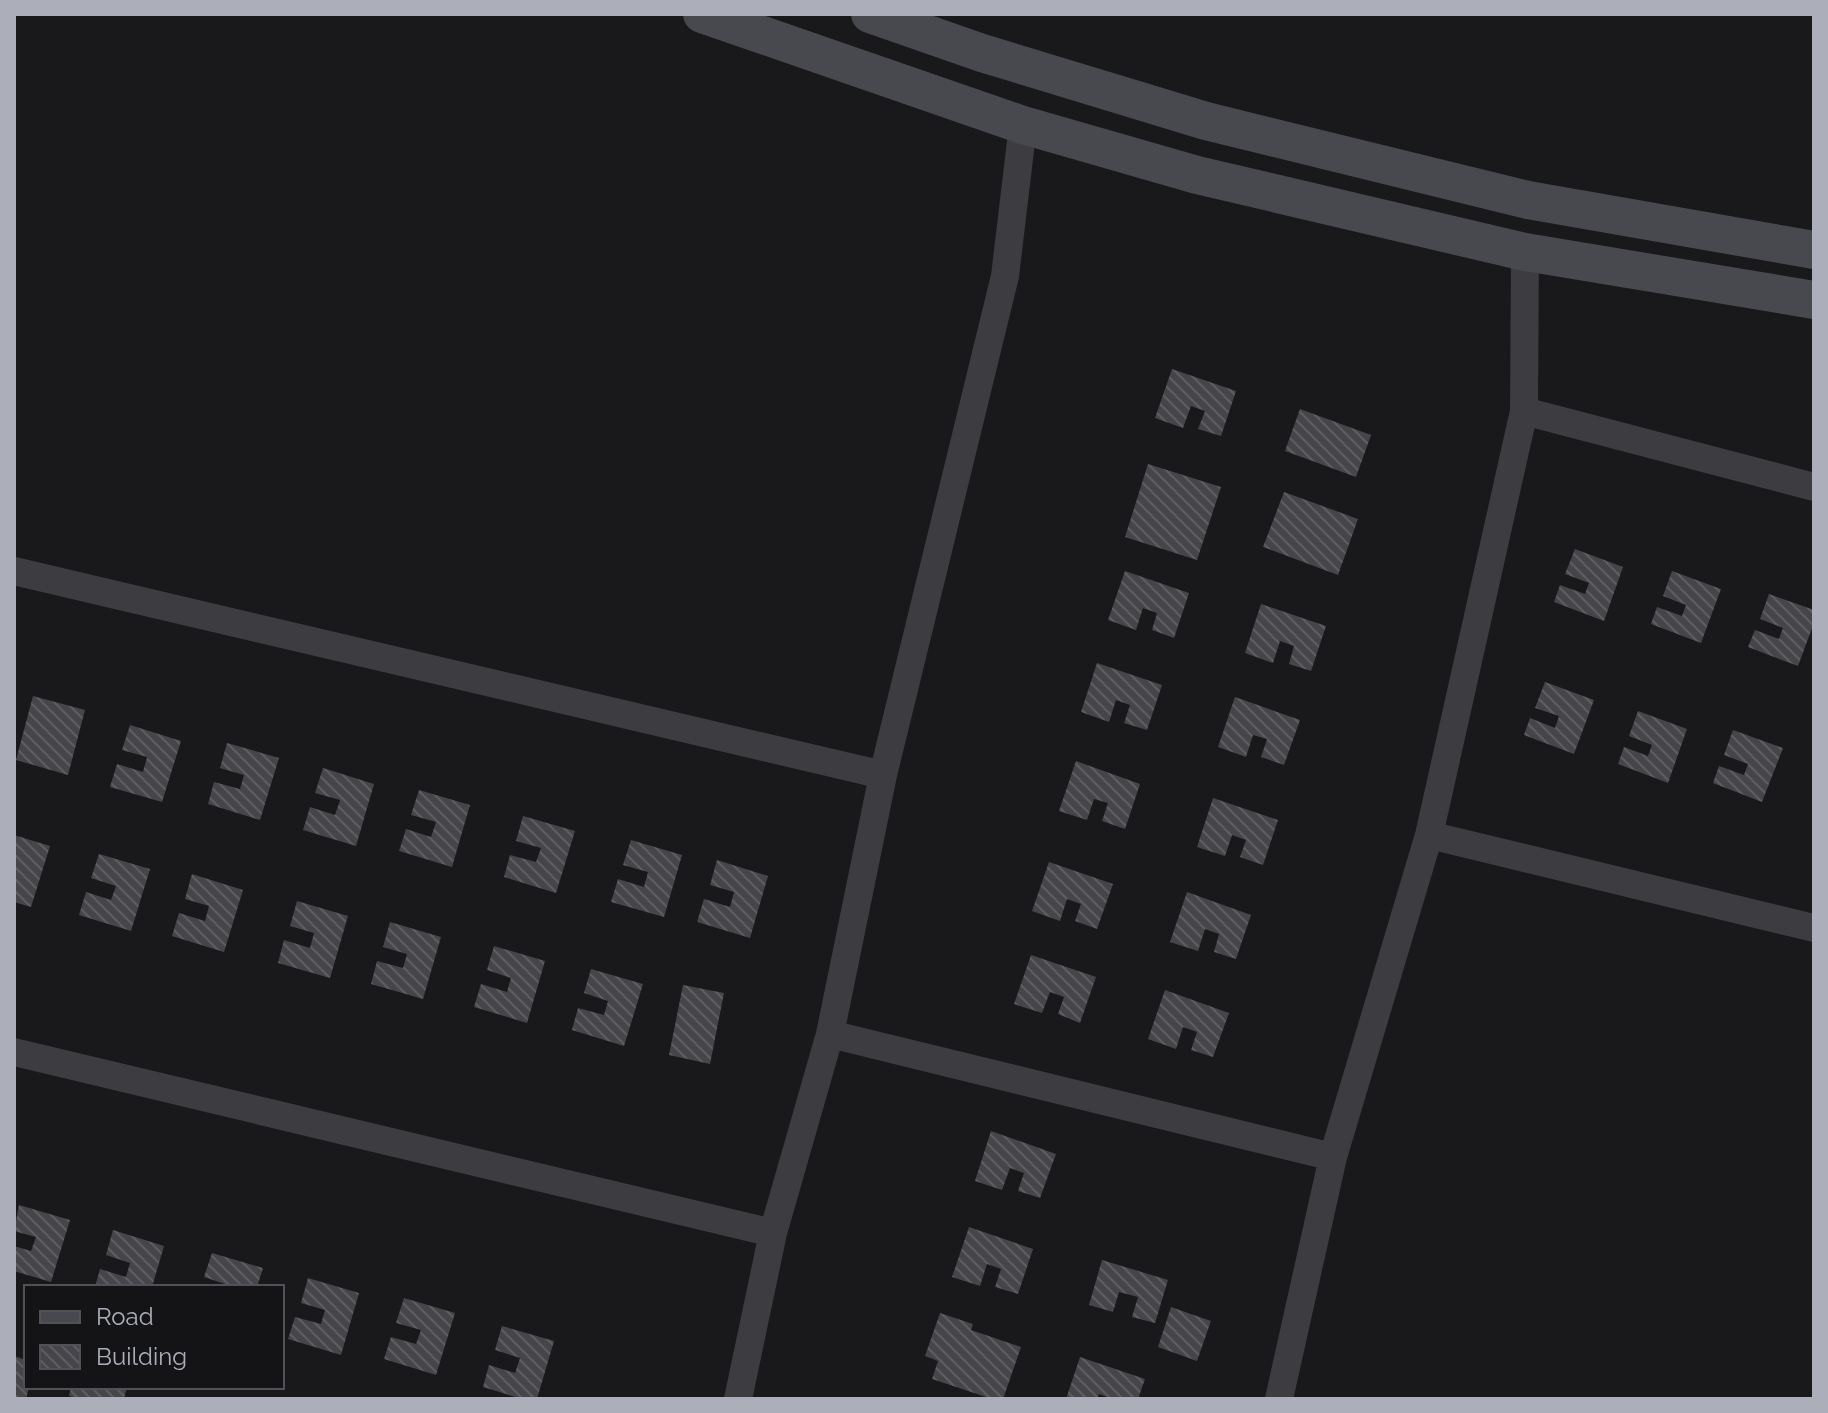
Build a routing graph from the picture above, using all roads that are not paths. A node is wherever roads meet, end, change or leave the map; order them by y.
1 (702, 14) edge
2 (870, 14) edge
3 (1023, 125) junction
4 (1814, 250) edge
5 (1525, 252) junction
6 (1814, 300) edge
7 (1524, 411) junction
8 (1814, 487) edge
9 (14, 571) edge
10 (883, 775) junction
11 (1429, 835) junction
12 (1814, 928) edge
13 (830, 1034) junction
14 (14, 1052) edge
15 (1333, 1157) junction
16 (773, 1233) junction
17 (738, 1399) edge
18 (1279, 1399) edge

1 - 3 main road
2 - 4 main road
3 - 5 main road
3 - 10 street
5 - 6 main road
5 - 7 street
7 - 8 street
7 - 11 street
9 - 10 street
10 - 13 street
11 - 12 street
11 - 15 street
13 - 15 street
13 - 16 street
14 - 16 street
15 - 18 street
16 - 17 street

